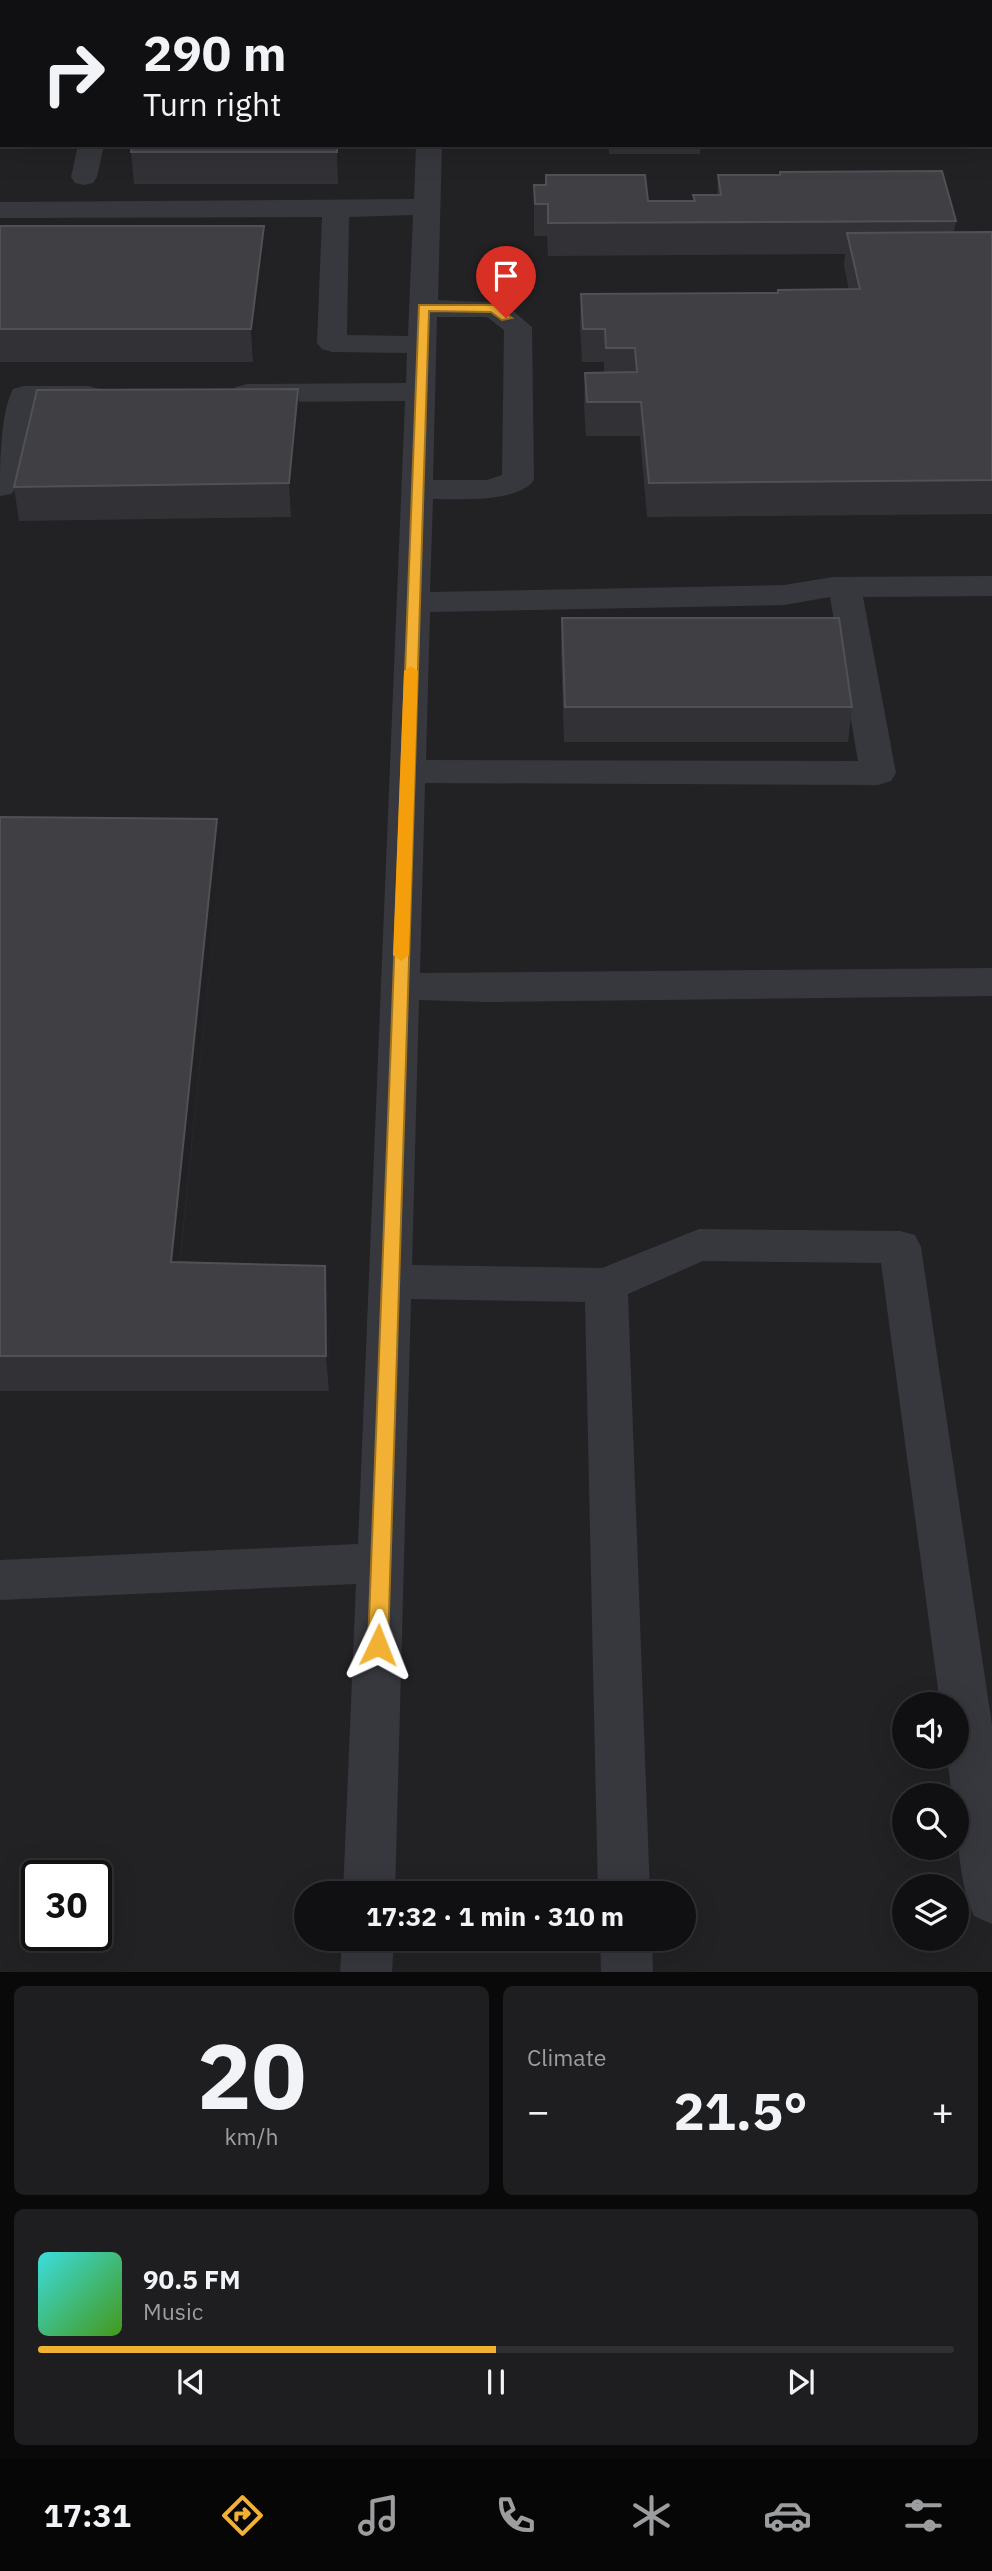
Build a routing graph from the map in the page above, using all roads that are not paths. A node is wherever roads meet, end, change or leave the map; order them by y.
1 (91, 147) edge
2 (429, 147) edge
3 (84, 177) dead end
4 (427, 207) junction
5 (336, 209) junction
6 (0, 210) edge
7 (422, 327) junction
8 (420, 391) junction
9 (120, 394) edge
10 (216, 394) edge
11 (0, 487) edge
12 (417, 490) junction
13 (992, 586) edge
14 (845, 587) junction
15 (413, 602) junction
16 (407, 771) junction
17 (992, 982) edge
18 (400, 986) junction
19 (390, 1280) junction
20 (606, 1285) junction
21 (380, 1563) junction
22 (0, 1580) edge
23 (369, 1881) edge
24 (624, 1881) edge
25 (992, 1899) edge
26 (367, 1951) edge
27 (626, 1951) edge
28 (366, 1972) edge
29 (627, 1972) edge

1 - 3 street
2 - 4 street
4 - 5 street
4 - 7 street
5 - 6 street
5 - 7 street
7 - 8 street
7 - 12 street
8 - 10 street
8 - 12 street
9 - 11 street
12 - 15 street
13 - 14 street
14 - 15 street
14 - 16 street
15 - 16 street
16 - 18 street
17 - 18 street
18 - 19 street
19 - 20 street
19 - 21 street
20 - 24 street
20 - 25 street
21 - 22 street
21 - 23 street
26 - 28 street
27 - 29 street

